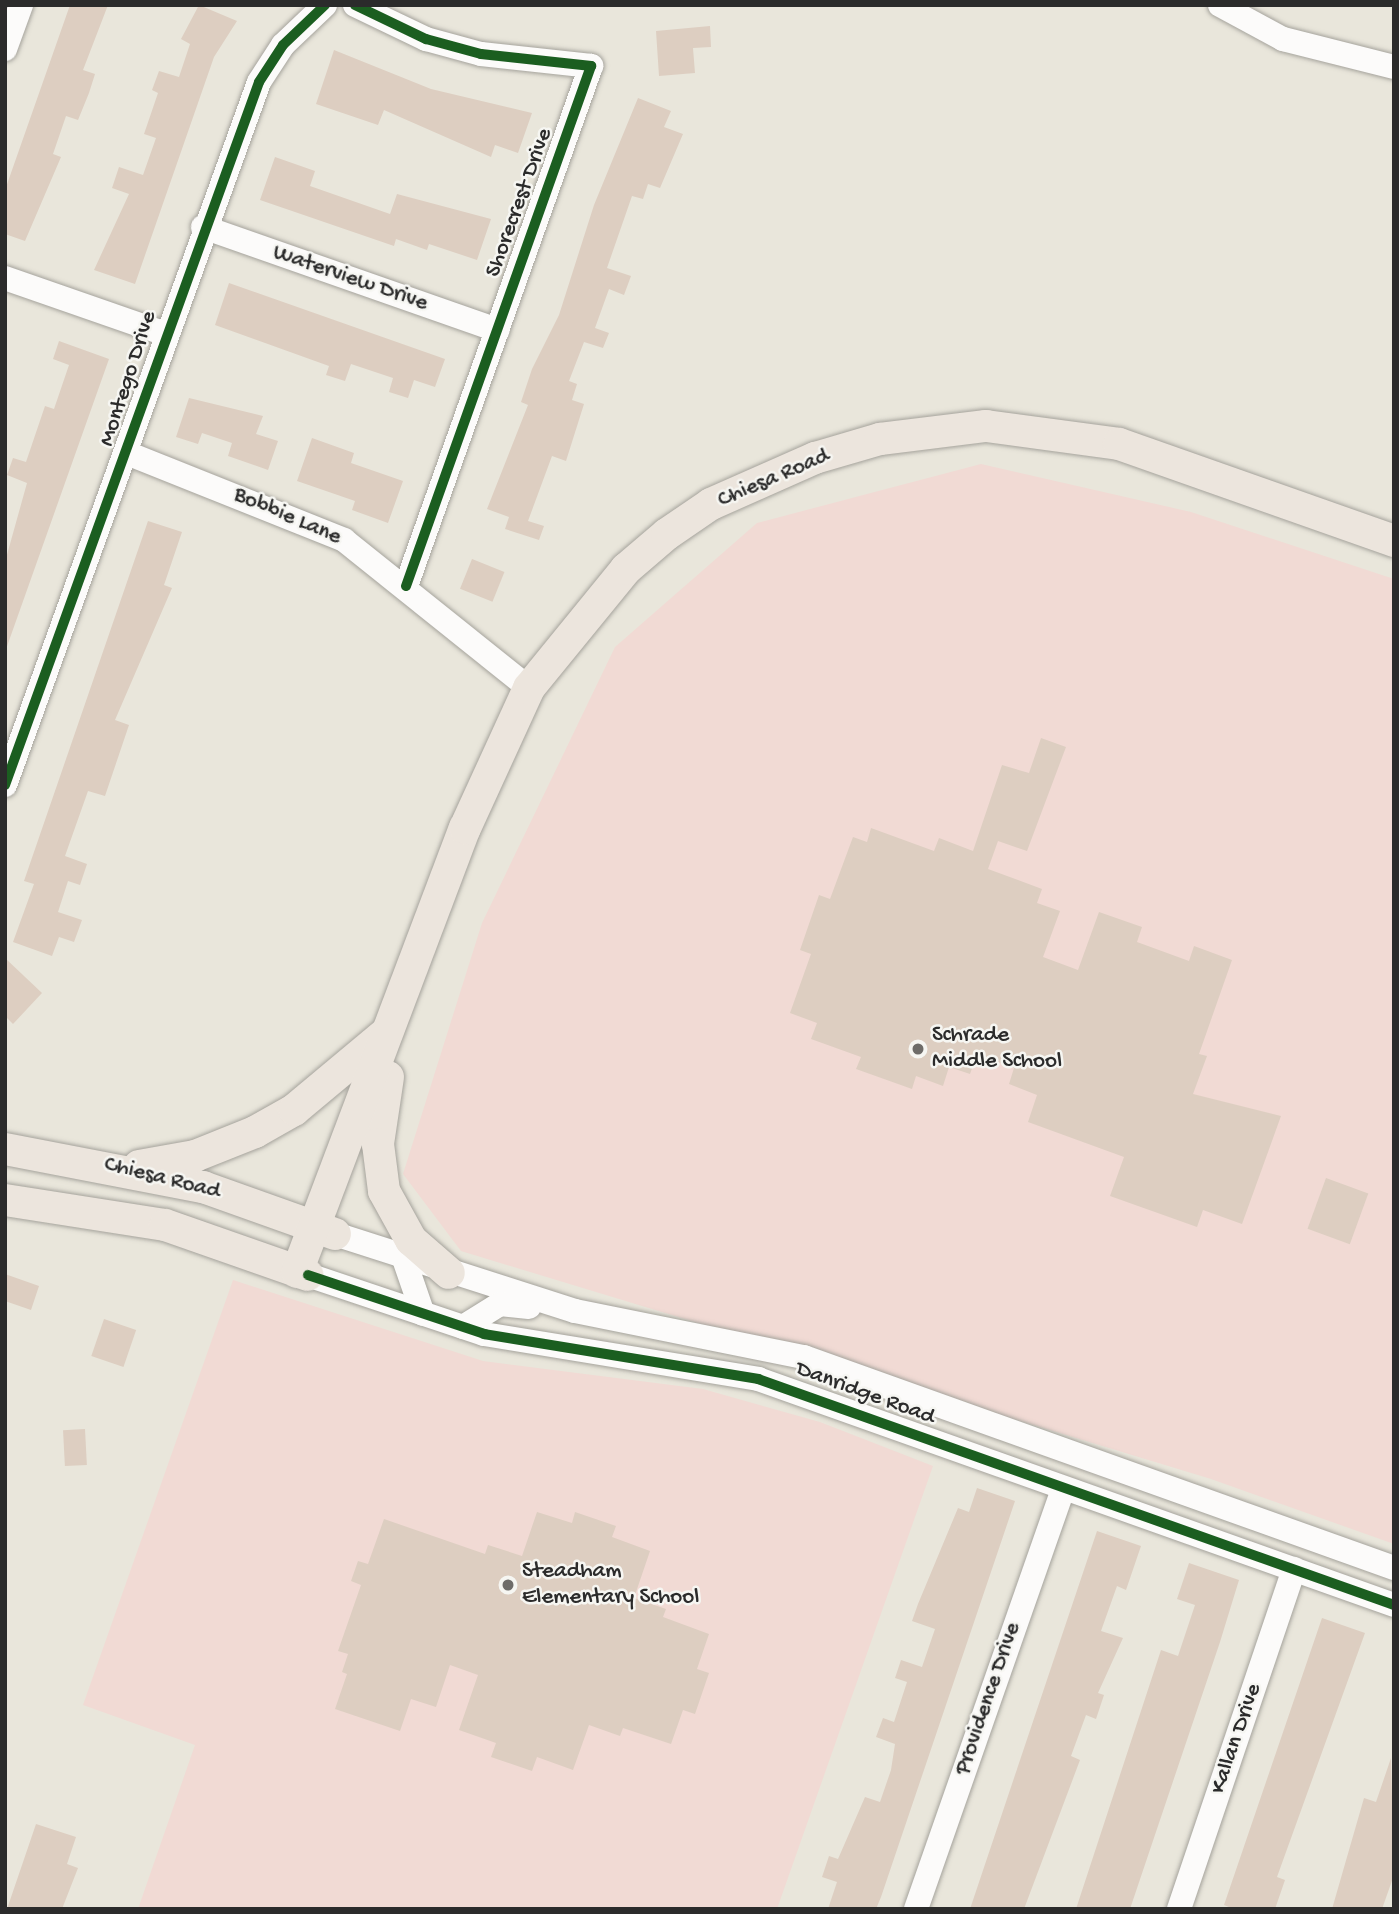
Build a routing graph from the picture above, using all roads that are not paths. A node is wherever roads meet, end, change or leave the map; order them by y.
1 (21, 5) edge
2 (325, 5) edge
3 (355, 5) edge
4 (1220, 5) edge
5 (5, 49) edge
6 (1394, 67) edge
7 (203, 227) junction
8 (5, 278) edge
9 (497, 330) junction
10 (166, 334) junction
11 (127, 453) junction
12 (1394, 541) edge
13 (407, 586) junction
14 (529, 688) junction
15 (5, 785) edge
16 (411, 983) junction
17 (384, 1034) junction
18 (388, 1077) junction
19 (5, 1149) edge
20 (128, 1168) junction
21 (5, 1200) edge
22 (325, 1230) junction
23 (403, 1256) junction
24 (449, 1273) junction
25 (308, 1275) junction
26 (575, 1311) junction
27 (423, 1314) junction
28 (463, 1327) junction
29 (1063, 1490) junction
30 (1394, 1568) edge
31 (1294, 1569) junction
32 (1394, 1605) edge
33 (916, 1909) edge
34 (1179, 1909) edge

1 - 5 street
2 - 7 street, Montego Drive
3 - 9 street, Shorecrest Drive
4 - 6 street
7 - 9 street, Waterview Drive
7 - 10 street, Montego Drive
8 - 10 street
9 - 13 street, Shorecrest Drive
10 - 11 street, Montego Drive
11 - 13 street, Bobbie Lane
11 - 15 street, Montego Drive
12 - 14 main road, Chiesa Road
13 - 14 street, Bobbie Lane
14 - 16 main road, Chiesa Road
16 - 17 main road, Chiesa Road
16 - 18 main road, Chiesa Road
17 - 20 main road
17 - 22 main road, Chiesa Road
18 - 22 main road, Chiesa Road
18 - 24 main road
19 - 20 main road, Chiesa Road
20 - 22 main road, Chiesa Road
21 - 25 main road, Chiesa Road
22 - 23 street, Danridge Road
22 - 25 main road, Chiesa Road
23 - 24 street, Danridge Road
23 - 27 street
24 - 26 street, Danridge Road
25 - 27 street, Danridge Road
26 - 28 street
26 - 30 street, Danridge Road
27 - 28 street, Danridge Road
28 - 29 street, Danridge Road
29 - 31 street, Danridge Road
29 - 33 street, Providence Drive
31 - 32 street, Danridge Road
31 - 34 street, Kallan Drive

